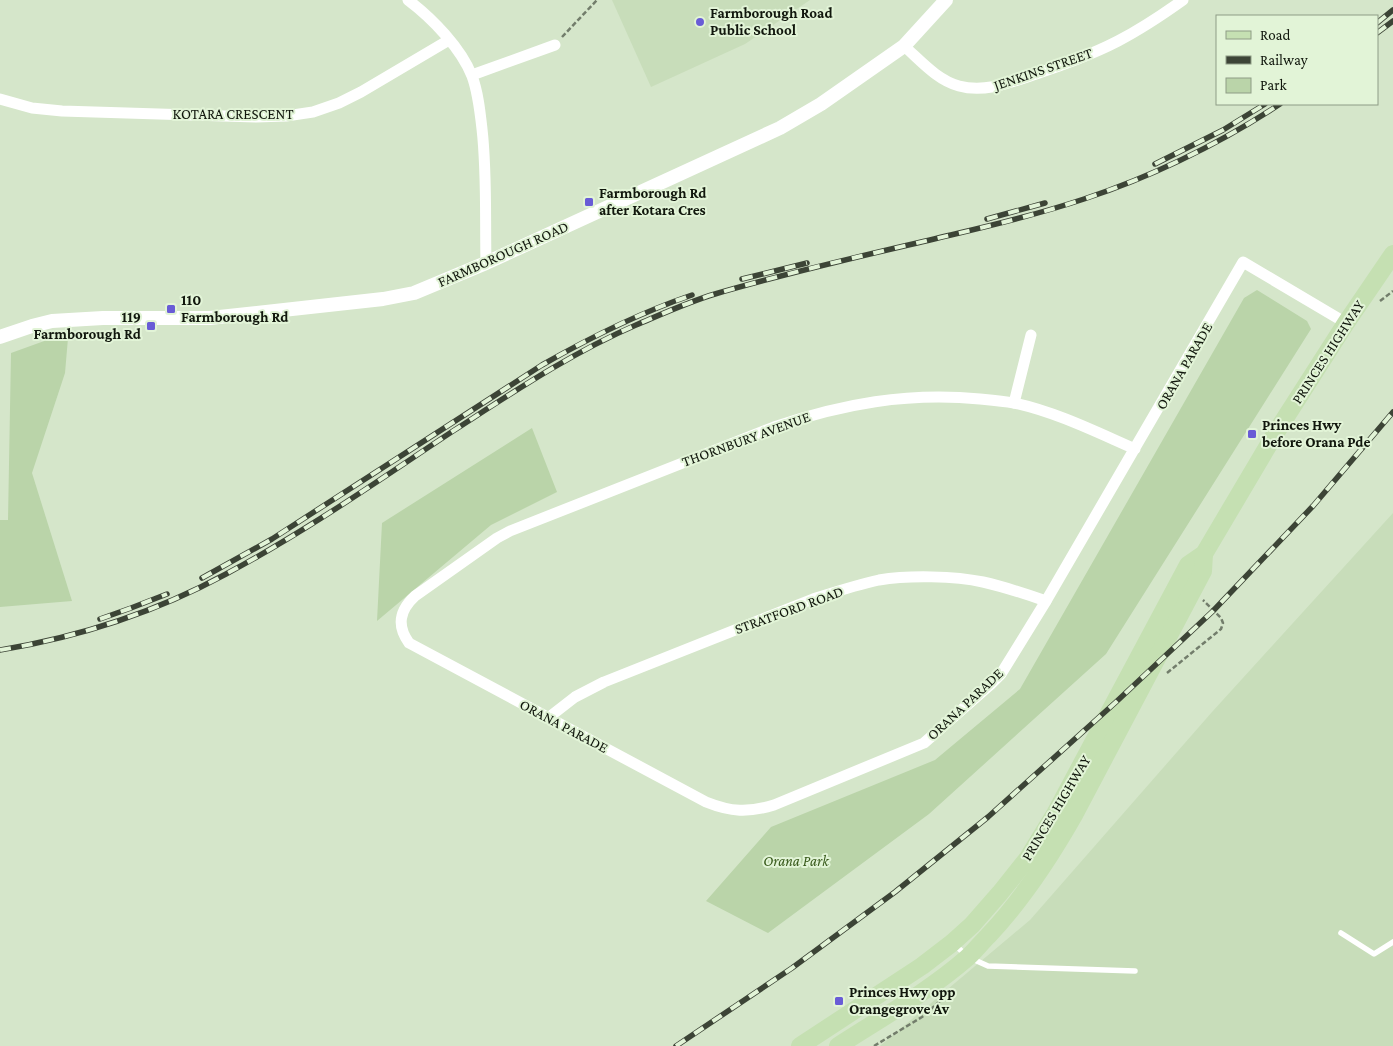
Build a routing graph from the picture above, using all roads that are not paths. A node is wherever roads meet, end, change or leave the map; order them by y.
1 (408, 0) edge
2 (946, 0) edge
3 (1183, 0) edge
4 (449, 40) junction
5 (554, 45) road end
6 (904, 46) junction
7 (472, 75) junction
8 (0, 100) edge
9 (1393, 254) edge
10 (486, 263) junction
11 (1346, 323) junction
12 (1031, 335) dead end
13 (0, 338) edge
14 (1014, 403) junction
15 (1135, 449) junction
16 (1204, 554) junction
17 (1046, 601) junction
18 (401, 628) joint
19 (548, 718) junction
20 (1341, 933) dead end
21 (1393, 942) edge
22 (952, 943) junction
23 (968, 958) junction
24 (1134, 970) dead end
25 (800, 1046) edge
26 (838, 1046) edge

1 - 4 street
2 - 6 street, FARMBOROUGH ROAD
3 - 6 street, JENKINS STREET
4 - 7 street
4 - 8 street, KOTARA CRESCENT
5 - 7 street
6 - 10 street, FARMBOROUGH ROAD
7 - 10 street
9 - 11 main road, PRINCES HIGHWAY
10 - 13 street, FARMBOROUGH ROAD
11 - 15 street, ORANA PARADE
11 - 16 main road, PRINCES HIGHWAY
12 - 14 street
14 - 15 street, THORNBURY AVENUE
14 - 18 street, THORNBURY AVENUE
15 - 17 street, ORANA PARADE
16 - 22 main road, PRINCES HIGHWAY
16 - 23 main road, PRINCES HIGHWAY
17 - 19 street, STRATFORD ROAD
17 - 19 street, ORANA PARADE
18 - 19 street, ORANA PARADE
20 - 21 lane
22 - 23 lane
22 - 25 main road, PRINCES HIGHWAY
23 - 24 lane
23 - 26 main road, PRINCES HIGHWAY

